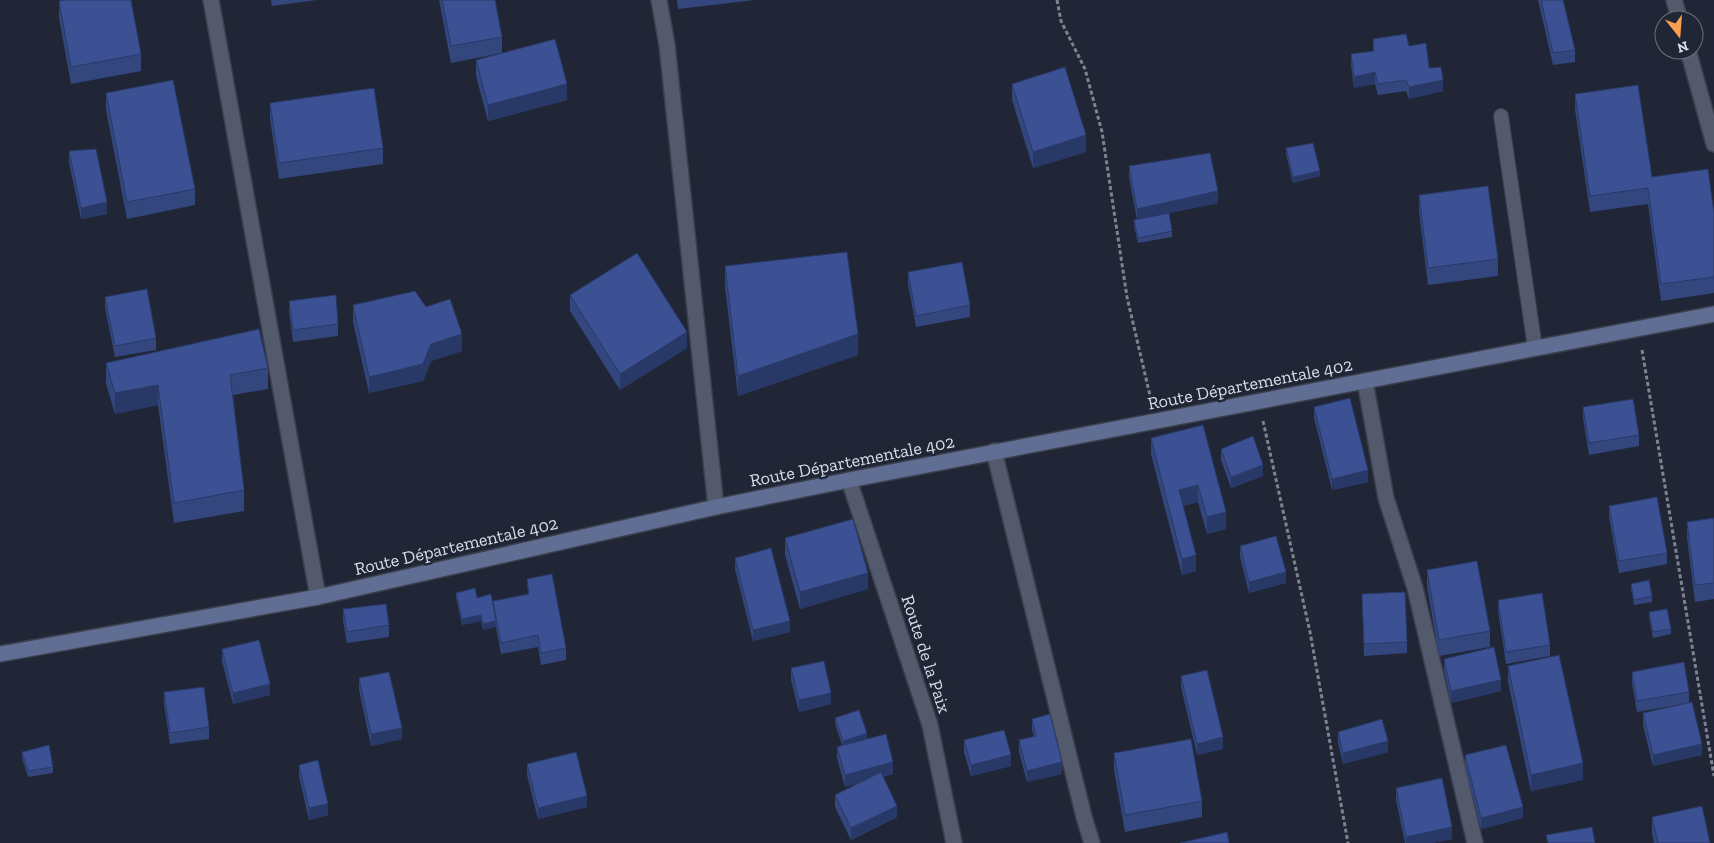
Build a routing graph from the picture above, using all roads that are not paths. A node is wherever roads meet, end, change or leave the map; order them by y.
1 (211, 0) edge
2 (658, 0) edge
3 (1691, 60) edge
4 (1501, 116) dead end
5 (1714, 144) edge
6 (1714, 314) edge
7 (1535, 348) junction
8 (1365, 381) junction
9 (994, 451) junction
10 (849, 480) junction
11 (716, 507) junction
12 (318, 597) junction
13 (0, 654) edge
14 (954, 843) edge
15 (1092, 843) edge
16 (1475, 843) edge

1 - 12 street
2 - 11 street
3 - 5 street
4 - 7 lane
6 - 7 main road, Route Départementale 402
7 - 8 main road, Route Départementale 402
8 - 9 main road, Route Départementale 402
8 - 16 street
9 - 10 main road, Route Départementale 402
9 - 15 street
10 - 11 main road, Route Départementale 402
10 - 14 street, Route de la Paix
11 - 12 main road, Route Départementale 402
12 - 13 main road, Route Départementale 402

